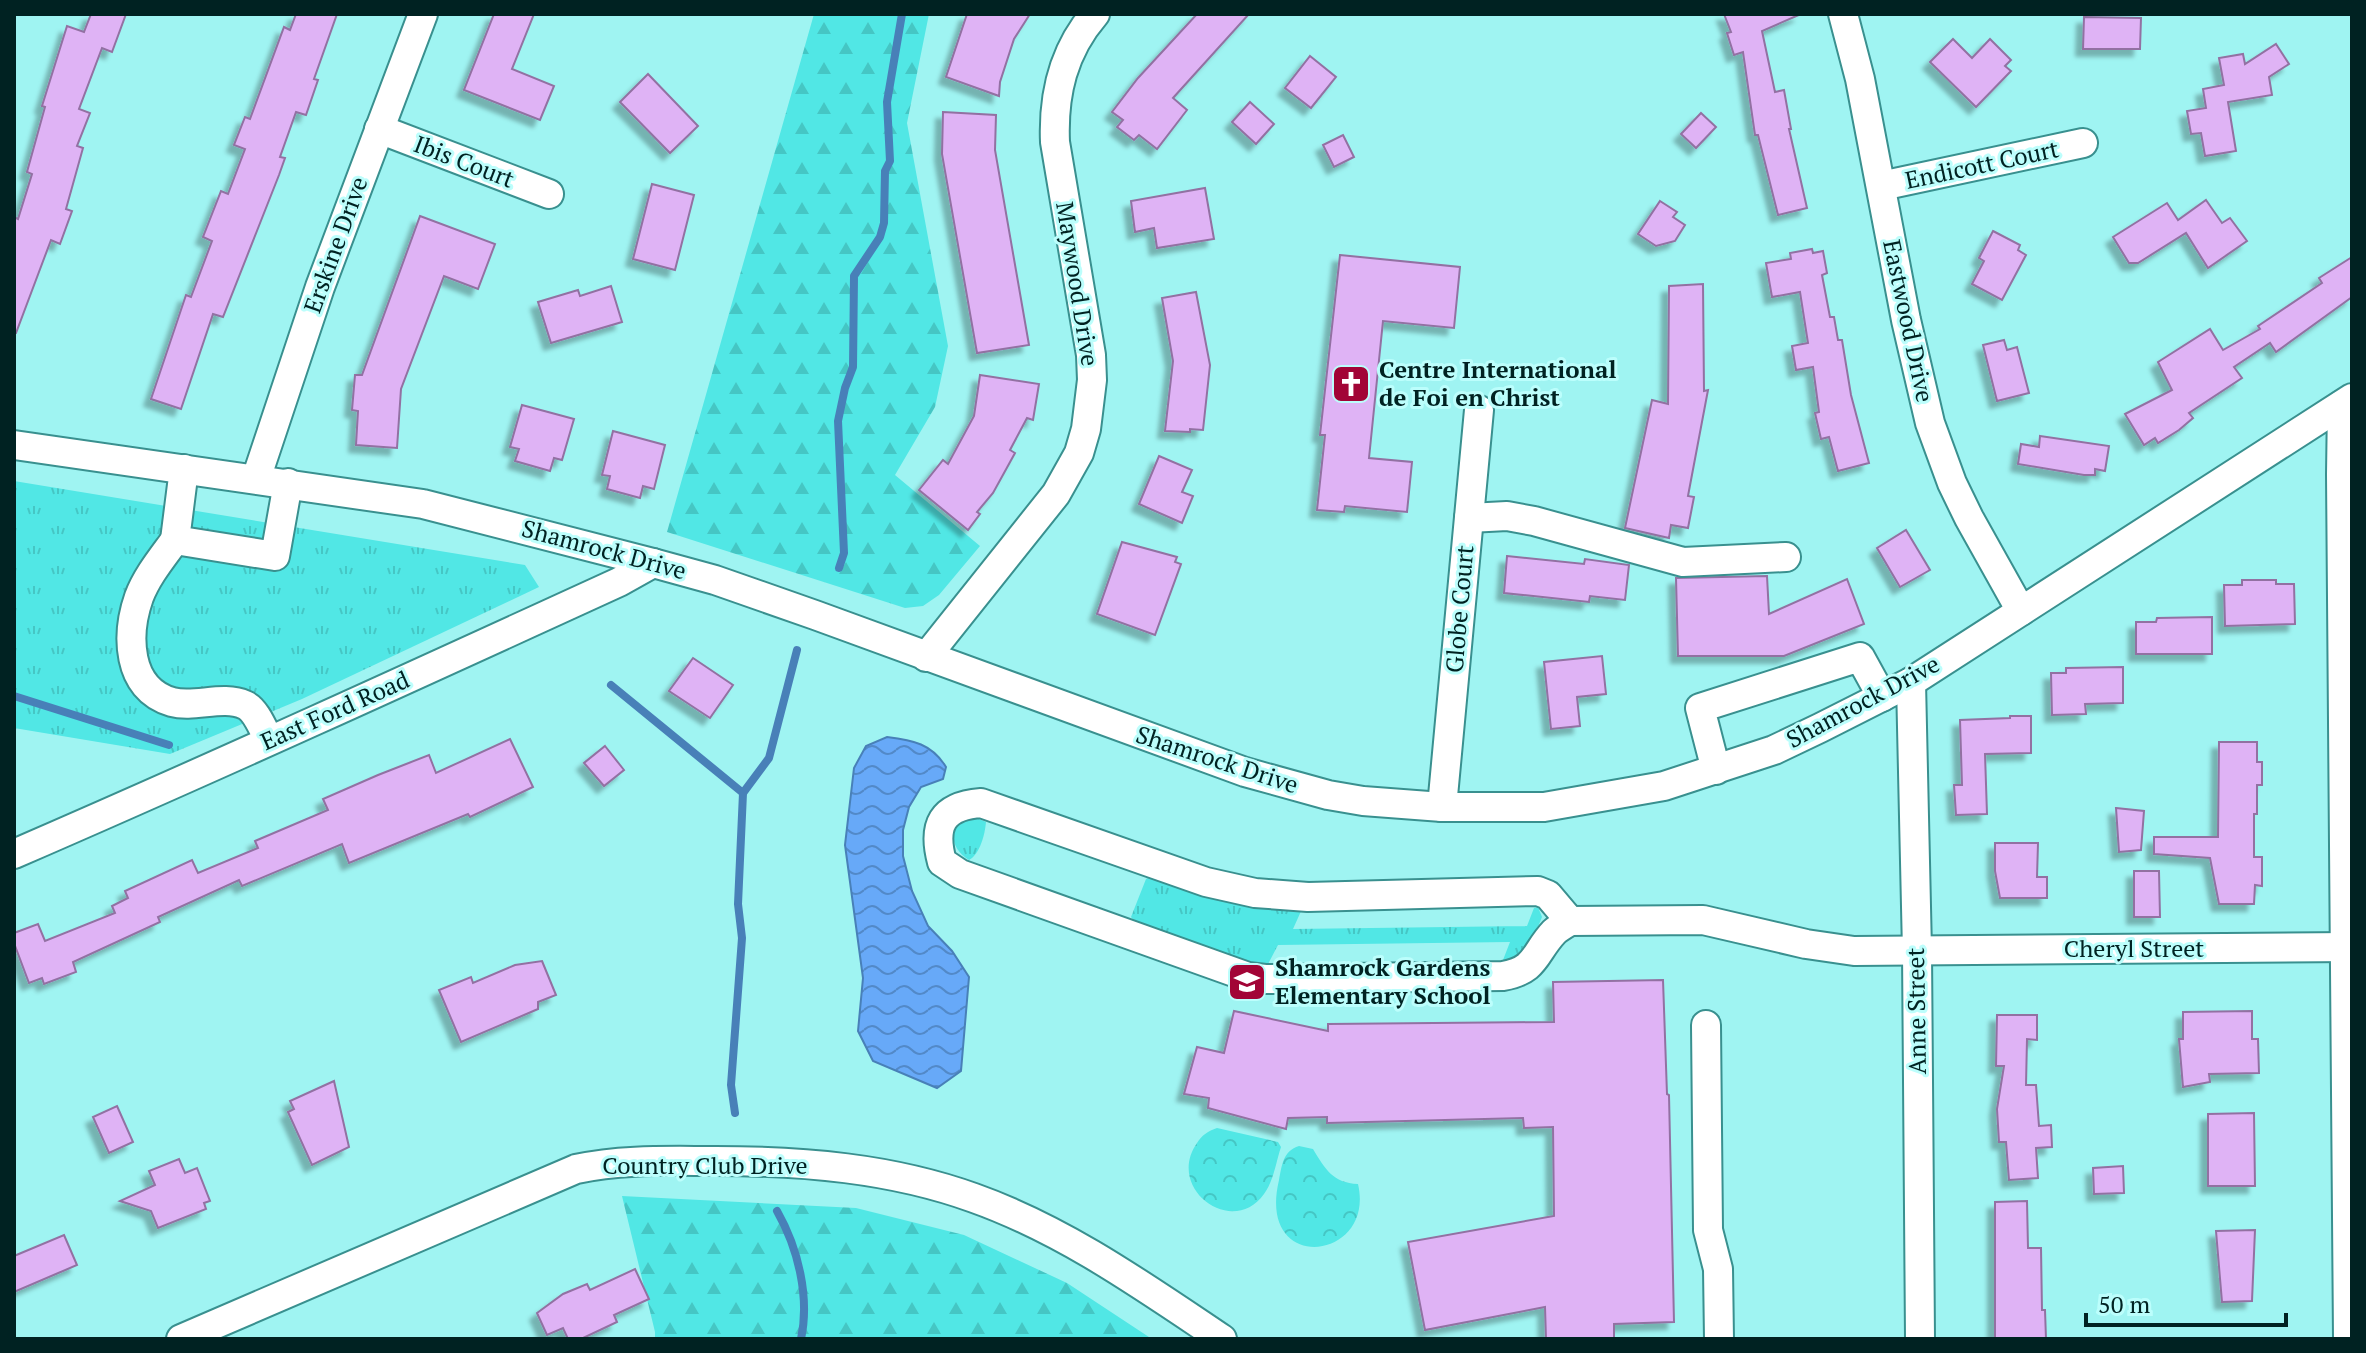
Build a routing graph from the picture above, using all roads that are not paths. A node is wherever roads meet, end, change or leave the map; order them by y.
1 (423, 14) edge
2 (1095, 14) edge
3 (1843, 14) edge
4 (379, 129) junction
5 (2083, 143) dead end
6 (1881, 186) junction
7 (549, 194) dead end
8 (2349, 402) edge
9 (1479, 410) dead end
10 (14, 445) edge
11 (184, 469) junction
12 (256, 479) junction
13 (288, 483) junction
14 (1469, 518) junction
15 (175, 540) junction
16 (1786, 557) dead end
17 (653, 563) junction
18 (2021, 611) junction
19 (926, 657) junction
20 (1911, 682) junction
21 (1882, 697) junction
22 (269, 740) junction
23 (1716, 770) junction
24 (1442, 807) junction
25 (14, 854) edge
26 (1570, 921) junction
27 (2348, 947) edge
28 (1917, 951) junction
29 (1706, 1025) dead end
30 (181, 1339) edge
31 (1222, 1339) edge
32 (1719, 1339) edge
33 (1920, 1339) edge
34 (2348, 1339) edge

1 - 4 street, Erskine Drive
2 - 19 street, Maywood Drive
3 - 6 street, Eastwood Drive
4 - 7 street, Ibis Court
4 - 12 street, Erskine Drive
5 - 6 street, Endicott Court
6 - 18 street, Eastwood Drive
8 - 18 street, Shamrock Drive
8 - 27 street
9 - 14 street, Globe Court
10 - 11 street, Shamrock Drive
11 - 12 street, Shamrock Drive
11 - 15 street
12 - 13 street, Shamrock Drive
13 - 15 street
13 - 17 street, Shamrock Drive
14 - 16 street
14 - 24 street, Globe Court
15 - 22 street
17 - 19 street, Shamrock Drive
17 - 22 street, East Ford Road
18 - 20 street, Shamrock Drive
19 - 24 street, Shamrock Drive
20 - 21 street, Shamrock Drive
20 - 28 street, Anne Street
21 - 23 street, Shamrock Drive
21 - 23 street
22 - 25 street, East Ford Road
23 - 24 street, Shamrock Drive
26 - 26 street
26 - 28 street, Cheryl Street
27 - 28 street, Cheryl Street
27 - 34 street
28 - 33 street, Anne Street
29 - 32 street
30 - 31 street, Country Club Drive

